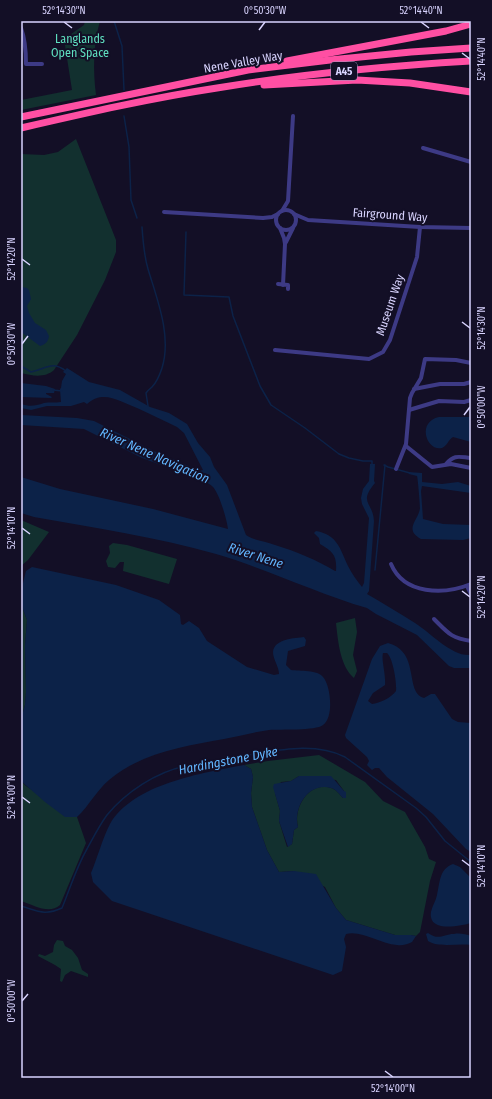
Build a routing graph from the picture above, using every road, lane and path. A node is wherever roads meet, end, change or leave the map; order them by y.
1 (471, 24) edge
2 (21, 28) edge
3 (471, 48) edge
4 (471, 61) edge
5 (42, 64) dead end
6 (23, 65) edge
7 (248, 70) junction
8 (217, 88) junction
9 (471, 92) edge
10 (292, 116) dead end
11 (21, 117) edge
12 (21, 128) edge
13 (423, 148) dead end
14 (471, 162) edge
15 (288, 201) junction
16 (282, 211) junction
17 (164, 212) dead end
18 (293, 213) junction
19 (278, 214) junction
20 (263, 218) junction
21 (308, 220) junction
22 (277, 224) junction
23 (294, 227) junction
24 (420, 227) junction
25 (280, 228) junction
26 (471, 228) edge
27 (285, 244) junction
28 (288, 289) dead end
29 (275, 350) dead end
30 (471, 363) edge
31 (471, 382) edge
32 (414, 389) junction
33 (471, 400) edge
34 (409, 410) junction
35 (406, 446) junction
36 (471, 458) edge
37 (446, 465) junction
38 (471, 468) edge
39 (396, 469) dead end
40 (391, 564) dead end
41 (469, 585) edge
42 (471, 594) edge
43 (434, 619) dead end
44 (471, 641) edge

1 - 7 highway
2 - 6 street
3 - 7 highway, Nene Valley Way / A45
4 - 8 highway, Nene Valley Way / A45
5 - 6 street
7 - 11 highway, Nene Valley Way / A45
8 - 9 highway
8 - 12 highway, Nene Valley Way / A45
10 - 15 street
13 - 14 street
15 - 16 street
15 - 18 street
16 - 18 street
16 - 19 street
17 - 20 street
18 - 21 street
18 - 23 street
19 - 20 street
19 - 22 street
20 - 22 street
21 - 23 street
21 - 24 street, Fairground Way
22 - 25 street
23 - 25 street
23 - 27 street
24 - 26 street, Fairground Way
24 - 29 street, Museum Way
25 - 27 street
27 - 28 street
30 - 32 street
31 - 32 street
32 - 34 street
33 - 34 street
34 - 35 street
35 - 37 street
35 - 39 street
36 - 37 street
37 - 38 street
40 - 41 street
41 - 42 street
43 - 44 street

